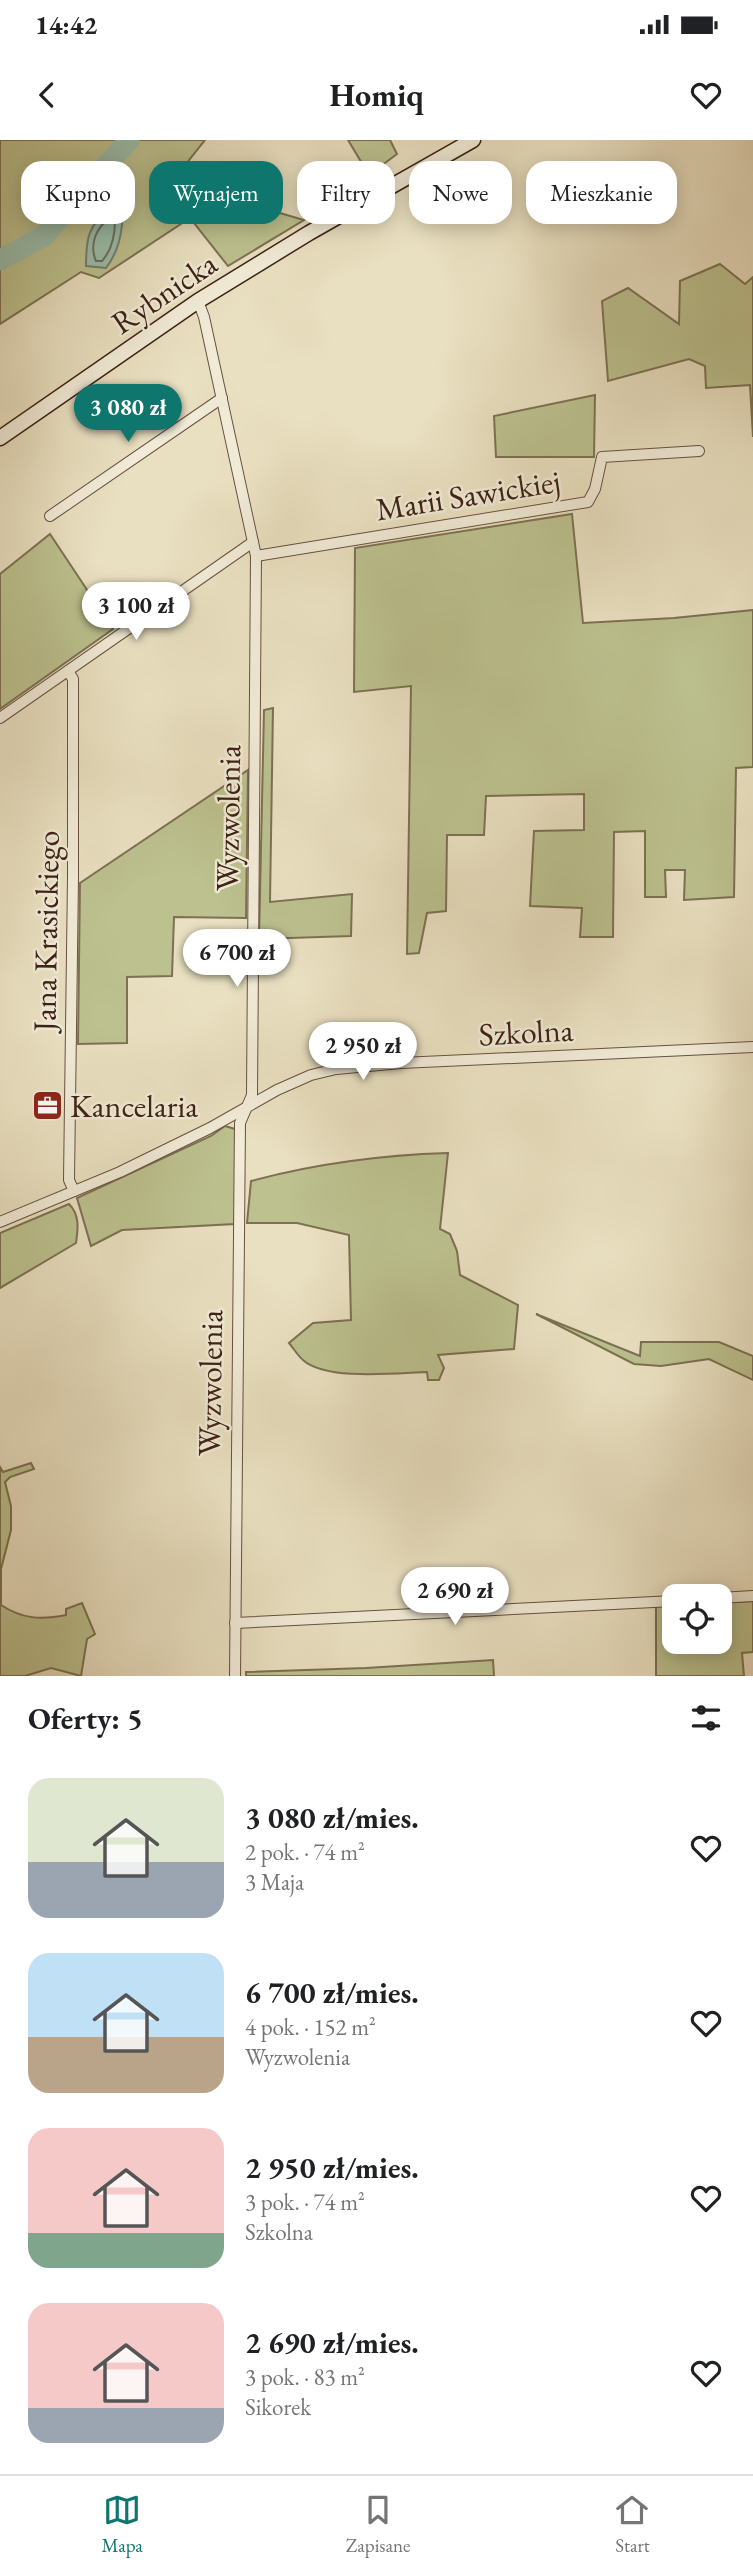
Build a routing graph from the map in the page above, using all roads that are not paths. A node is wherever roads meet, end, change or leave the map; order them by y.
1 (473, 140) edge
2 (198, 301) junction
3 (222, 398) junction
4 (0, 438) edge
5 (699, 451) dead end
6 (50, 516) dead end
7 (253, 541) junction
8 (256, 556) junction
9 (68, 671) junction
10 (0, 718) edge
11 (753, 1047) edge
12 (246, 1108) junction
13 (74, 1191) junction
14 (0, 1222) edge
15 (753, 1596) edge
16 (732, 1597) edge
17 (662, 1602) edge
18 (235, 1623) junction
19 (235, 1676) edge

1 - 2 main road, Rybnicka
2 - 3 street, Wyzwolenia
2 - 4 main road, Rybnicka
3 - 6 street
3 - 7 street, Wyzwolenia
5 - 8 street, Marii Sawickiej
7 - 8 street, Wyzwolenia
7 - 9 street
8 - 12 street, Wyzwolenia
9 - 10 street
9 - 13 street, Jana Krasickiego
11 - 12 street, Szkolna
12 - 13 street, Szkolna
12 - 18 street, Wyzwolenia
13 - 14 street, Szkolna
15 - 16 street
17 - 18 street
18 - 19 street, Wyzwolenia

